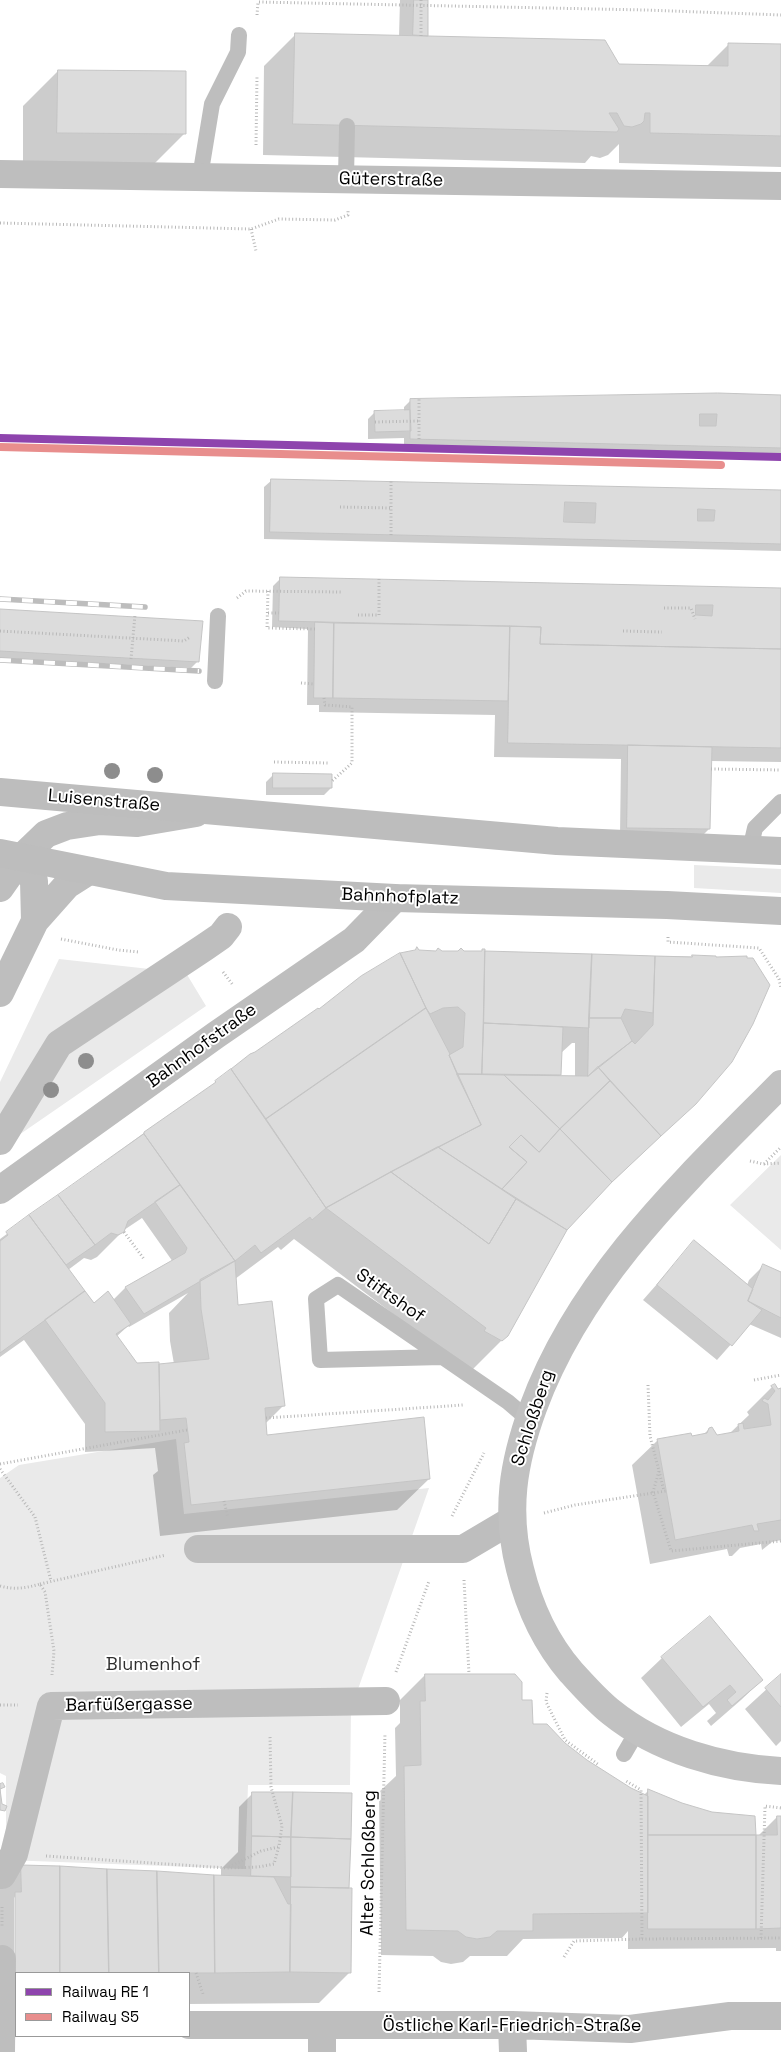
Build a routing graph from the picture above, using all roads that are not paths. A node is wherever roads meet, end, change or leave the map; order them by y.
1 (239, 35) dead end
2 (347, 126) dead end
3 (0, 174) edge
4 (200, 178) junction
5 (346, 179) junction
6 (781, 186) edge
7 (218, 616) road end
8 (215, 681) dead end
9 (0, 792) edge
10 (781, 802) edge
11 (207, 810) junction
12 (750, 850) junction
13 (781, 851) edge
14 (10, 856) edge
15 (89, 871) junction
16 (0, 888) edge
17 (395, 898) junction
18 (781, 912) edge
19 (35, 921) junction
20 (228, 927) dead end
21 (0, 993) edge
22 (781, 1084) edge
23 (0, 1141) edge
24 (1, 1185) edge
25 (442, 1357) junction
26 (529, 1420) junction
27 (512, 1520) junction
28 (198, 1549) dead end
29 (386, 1701) road end
30 (638, 1730) junction
31 (624, 1754) dead end
32 (781, 1771) edge
33 (5, 1868) edge
34 (2, 1958) road end
35 (781, 2016) edge
36 (6, 2025) edge
37 (190, 2025) edge
38 (322, 2025) junction
39 (512, 2025) junction
40 (1, 2052) edge
41 (322, 2052) edge
42 (513, 2052) edge

1 - 4 lane
2 - 5 lane
3 - 4 street, Güterstraße
4 - 5 street, Güterstraße
5 - 6 street, Güterstraße
7 - 8 lane
9 - 11 main road, Luisenstraße
10 - 12 lane
11 - 12 main road
11 - 14 street
12 - 13 main road
14 - 15 main road, Bahnhofplatz
14 - 16 street
14 - 19 street
15 - 17 main road, Bahnhofplatz
15 - 19 street
17 - 18 main road, Bahnhofplatz
17 - 24 street, Bahnhofstraße
19 - 21 street
20 - 23 street
22 - 26 main road, Schloßberg
25 - 25 lane, Stiftshof
25 - 26 lane, Stiftshof
26 - 27 main road, Schloßberg
27 - 28 street
27 - 30 main road, Schloßberg
29 - 33 street, Barfüßergasse
30 - 31 lane
30 - 32 main road, Schloßberg
34 - 36 street
35 - 39 street, Östliche Karl-Friedrich-Straße
36 - 40 street
37 - 38 street, Östliche Karl-Friedrich-Straße
38 - 39 street, Östliche Karl-Friedrich-Straße
38 - 41 street
39 - 42 street

